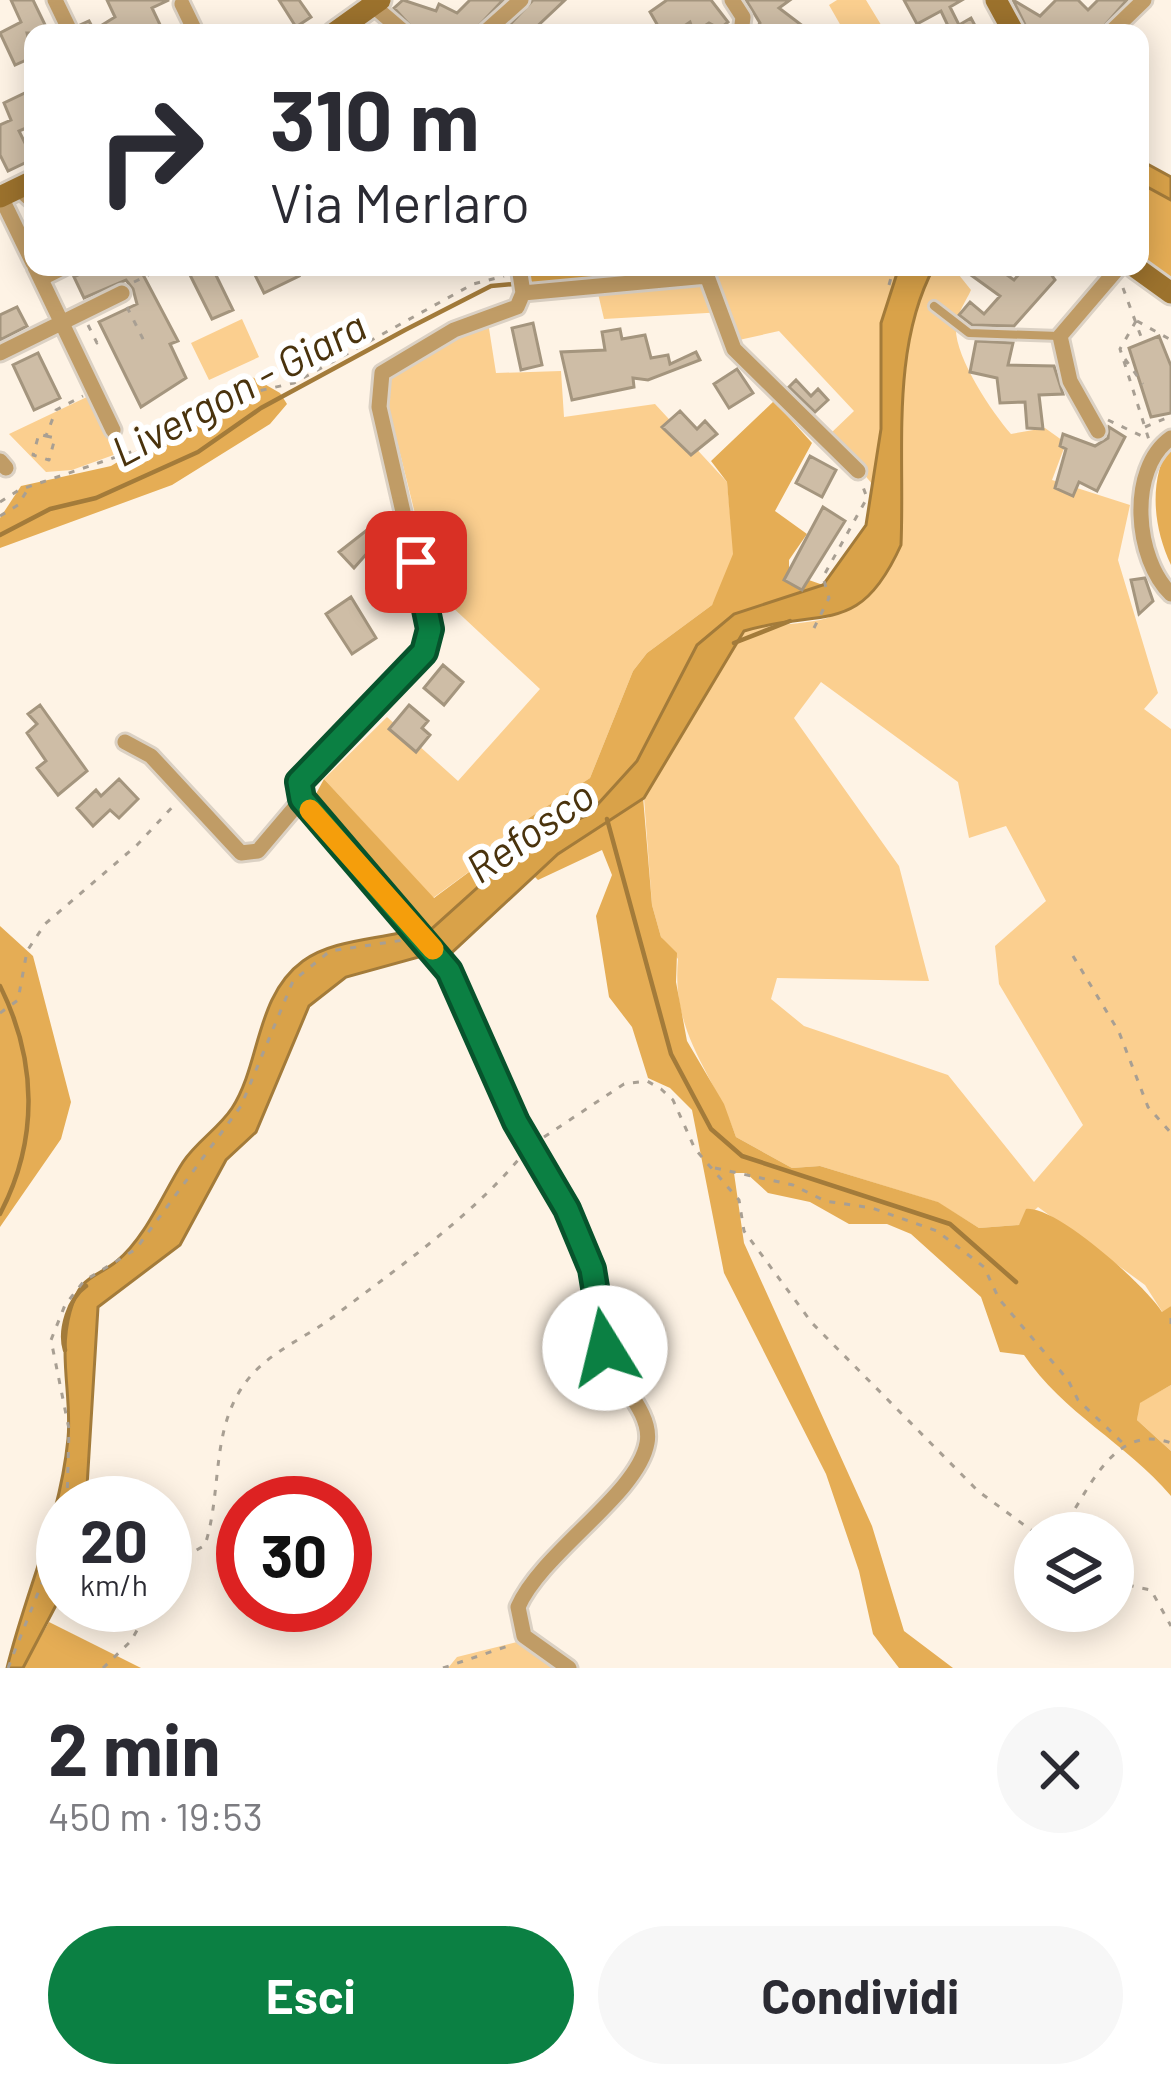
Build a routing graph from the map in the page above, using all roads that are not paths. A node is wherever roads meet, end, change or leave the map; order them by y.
1 (521, 0) edge
2 (1144, 0) edge
3 (373, 2) edge
4 (182, 4) dead end
5 (192, 24) edge
6 (345, 24) edge
7 (396, 24) edge
8 (494, 24) edge
9 (1119, 24) edge
10 (12, 191) edge
11 (24, 229) edge
12 (39, 276) edge
13 (520, 276) edge
14 (1116, 276) edge
15 (1138, 276) edge
16 (121, 293) road end
17 (523, 293) junction
18 (1171, 293) edge
19 (934, 306) dead end
20 (61, 322) junction
21 (1060, 337) junction
22 (0, 353) edge
23 (1095, 426) road end
24 (113, 430) dead end
25 (1171, 438) edge
26 (858, 471) road end
27 (1171, 594) edge
28 (124, 742) dead end
29 (302, 799) junction
30 (569, 1668) edge

1 - 8 street
2 - 9 street
3 - 6 main road
3 - 7 street
4 - 5 street
10 - 11 street
12 - 20 street
13 - 17 street
14 - 21 street
15 - 18 main road
16 - 20 street
17 - 26 street
17 - 29 street
19 - 21 lane
20 - 22 street
20 - 24 street
21 - 23 street
25 - 27 street
28 - 29 street
29 - 30 street

